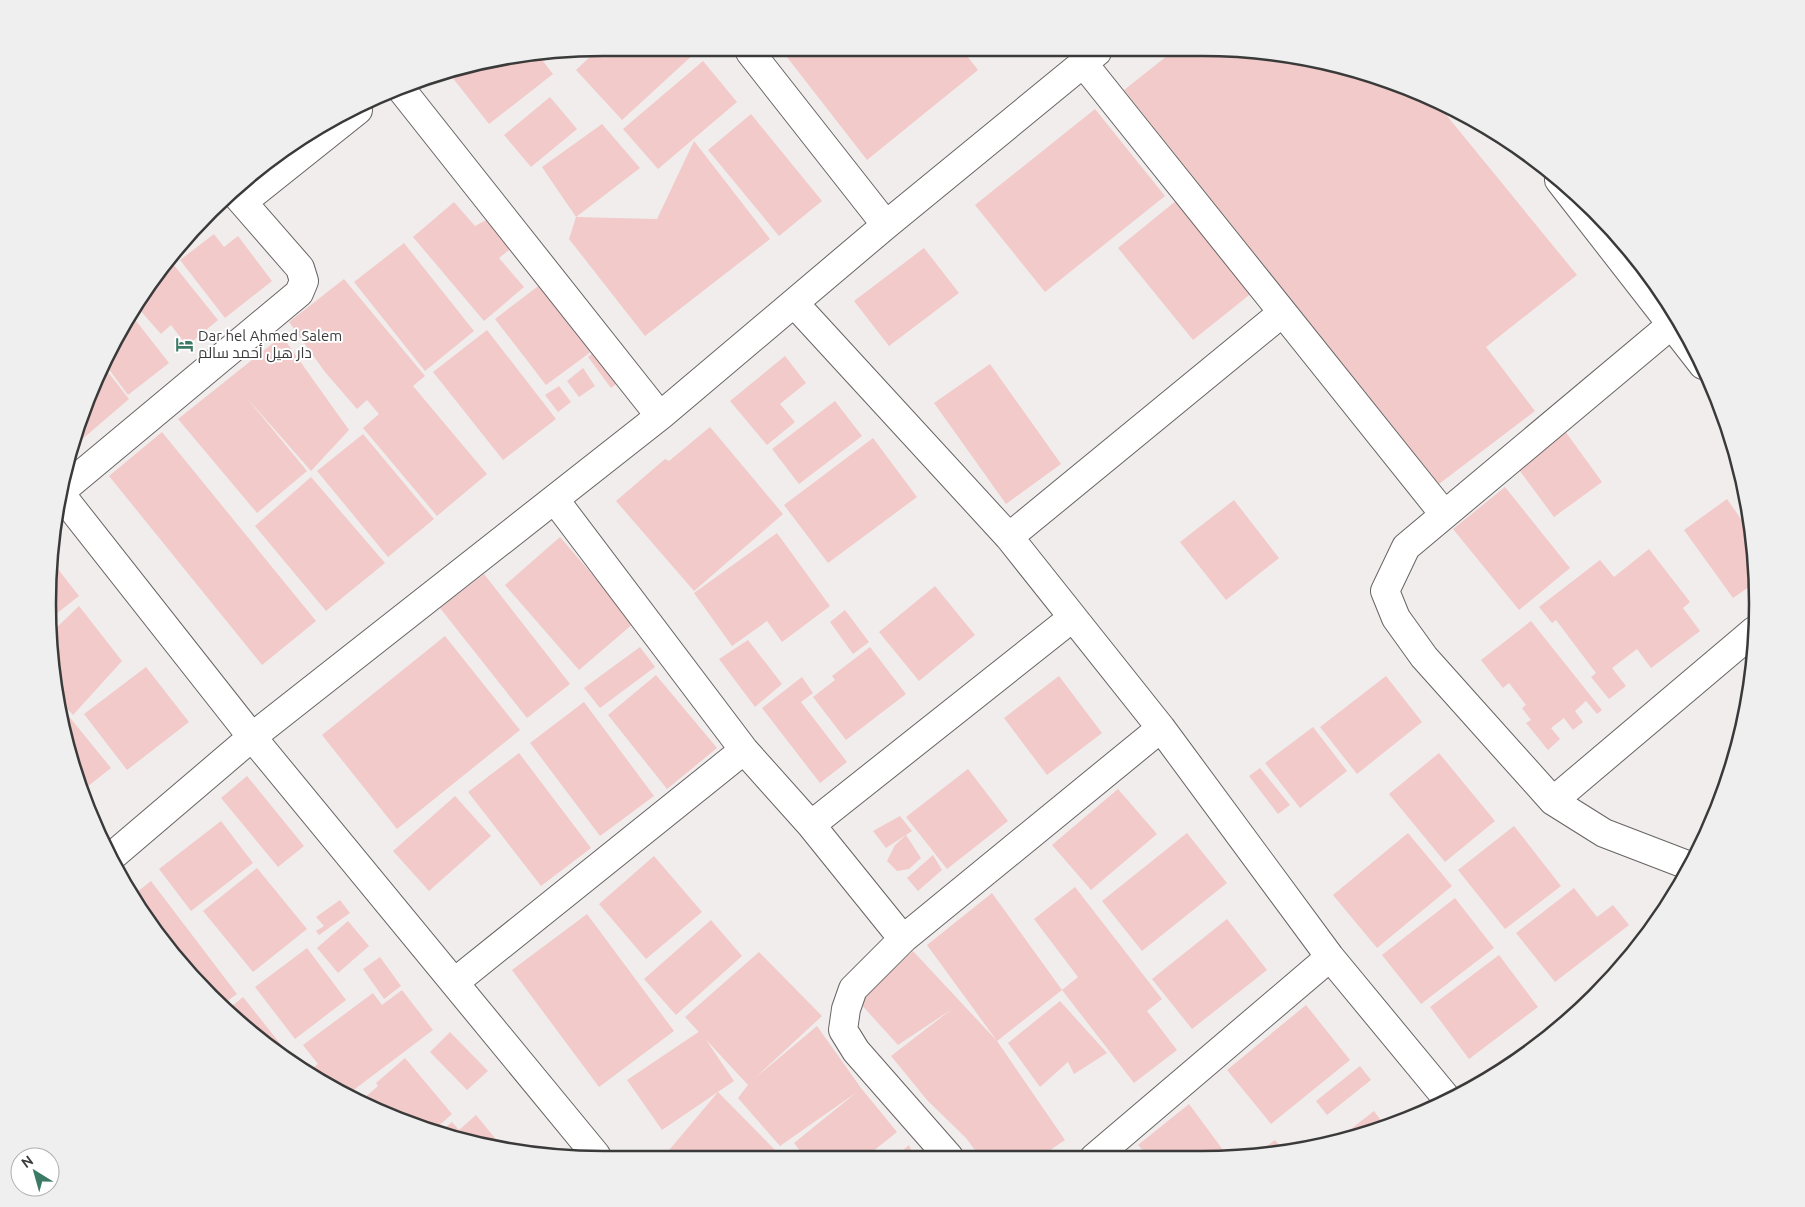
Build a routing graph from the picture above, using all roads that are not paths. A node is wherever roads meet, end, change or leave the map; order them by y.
1 (753, 56) edge
2 (1090, 58) edge
3 (405, 94) edge
4 (330, 130) edge
5 (241, 194) edge
6 (238, 196) edge
7 (1594, 223) edge
8 (886, 225) junction
9 (794, 303) junction
10 (1661, 306) edge
11 (1282, 313) junction
12 (1672, 324) edge
13 (660, 416) junction
14 (70, 483) edge
15 (555, 500) junction
16 (66, 501) edge
17 (1444, 514) junction
18 (1009, 537) junction
19 (1072, 618) junction
20 (1748, 636) edge
21 (1161, 728) junction
22 (252, 737) junction
23 (744, 750) junction
24 (1553, 801) junction
25 (811, 825) junction
26 (117, 852) edge
27 (1683, 863) edge
28 (903, 939) junction
29 (1330, 957) junction
30 (454, 982) junction
31 (1443, 1094) edge
32 (592, 1151) edge
33 (945, 1151) edge
34 (1102, 1151) edge

1 - 8 street
2 - 8 street
2 - 11 street
3 - 13 street
4 - 5 street
6 - 14 street
7 - 10 street
8 - 9 street
9 - 13 street
9 - 18 street
11 - 17 street
11 - 18 street
12 - 17 street
13 - 15 street
15 - 22 street
15 - 23 street
16 - 22 street
17 - 24 street
18 - 19 street
19 - 21 street
19 - 25 street
20 - 24 street
21 - 28 street
21 - 29 street
22 - 26 street
22 - 30 street
23 - 25 street
23 - 30 street
24 - 27 street
25 - 28 street
28 - 33 street
29 - 31 street
29 - 34 street
30 - 32 street

